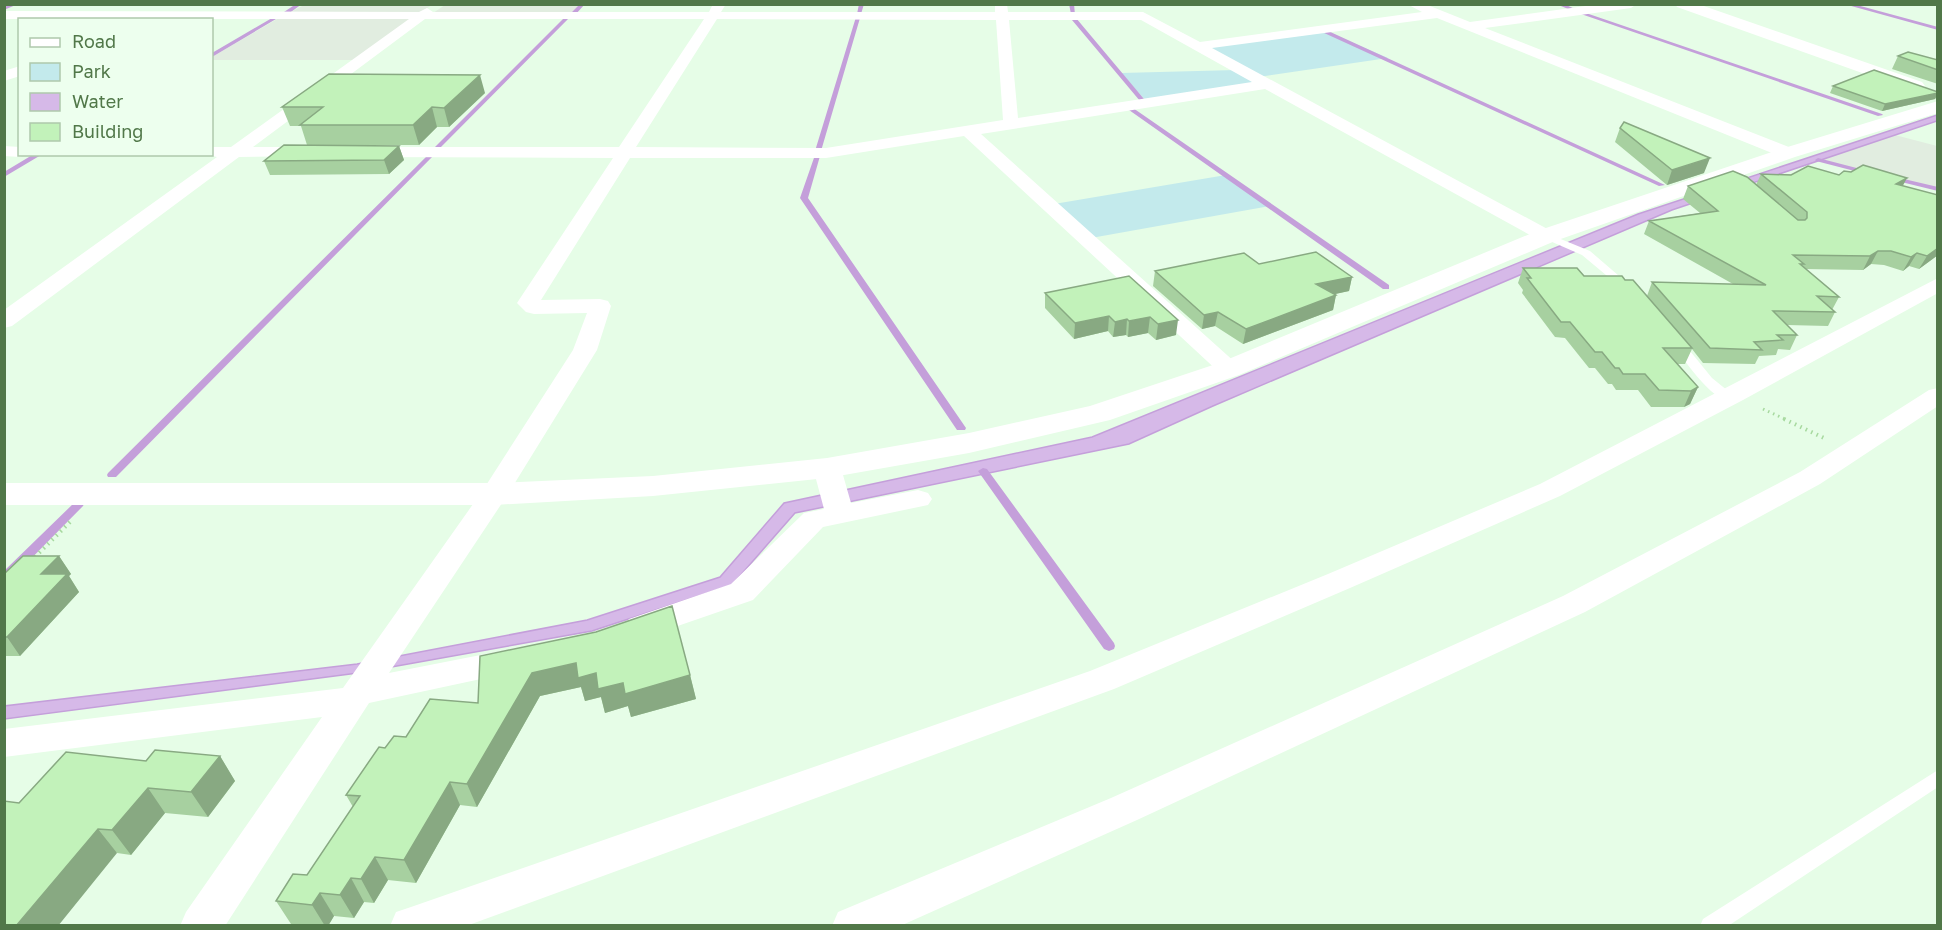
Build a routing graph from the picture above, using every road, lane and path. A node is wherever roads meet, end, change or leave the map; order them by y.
1 (156, 4) edge
2 (438, 4) edge
3 (1413, 4) edge
4 (1631, 4) edge
5 (1682, 4) edge
6 (716, 10) edge
7 (1002, 10) edge
8 (1141, 10) edge
9 (1438, 14) junction
10 (4, 15) edge
11 (423, 15) junction
12 (129, 17) edge
13 (1469, 26) junction
14 (1197, 46) junction
15 (18, 71) edge
16 (4, 77) edge
17 (1265, 84) junction
18 (1938, 93) edge
19 (1938, 107) edge
20 (1011, 124) junction
21 (968, 130) junction
22 (213, 152) edge
23 (237, 152) junction
24 (330, 152) edge
25 (354, 152) edge
26 (623, 153) junction
27 (1788, 153) junction
28 (1546, 236) junction
29 (1938, 284) edge
30 (1638, 296) edge
31 (4, 321) edge
32 (1670, 333) edge
33 (1229, 369) junction
34 (1938, 395) edge
35 (1731, 397) junction
36 (1852, 451) junction
37 (4, 494) edge
38 (98, 494) junction
39 (494, 494) junction
40 (834, 494) junction
41 (918, 500) dead end
42 (30, 562) edge
43 (612, 637) edge
44 (544, 654) edge
45 (360, 691) junction
46 (94, 731) junction
47 (4, 743) edge
48 (70, 757) edge
49 (1938, 777) edge
50 (201, 926) edge
51 (411, 926) edge
52 (853, 926) edge
53 (1710, 926) edge

1 - 12 street
2 - 11 street
3 - 9 street
4 - 13 street
5 - 18 street
6 - 7 street
6 - 11 street
6 - 26 street
7 - 8 street
7 - 20 street
8 - 14 street
9 - 13 street
9 - 14 street
10 - 12 street
11 - 12 street
11 - 23 street
13 - 27 street
14 - 17 street
15 - 16 street
17 - 20 street
17 - 28 street
19 - 27 street
20 - 21 street
21 - 26 street
21 - 33 street
22 - 23 street
23 - 24 street
23 - 31 street
25 - 26 street
26 - 39 street
27 - 28 street
28 - 30 lane
28 - 33 street
29 - 35 street
32 - 35 lane
33 - 40 street
34 - 36 street
35 - 36 path
35 - 51 street
36 - 52 street
37 - 38 street
38 - 39 street
38 - 42 path
39 - 40 street
39 - 45 street
40 - 41 street
40 - 43 street
44 - 45 street
45 - 46 street
45 - 50 street
46 - 47 street
46 - 48 lane
49 - 53 lane

